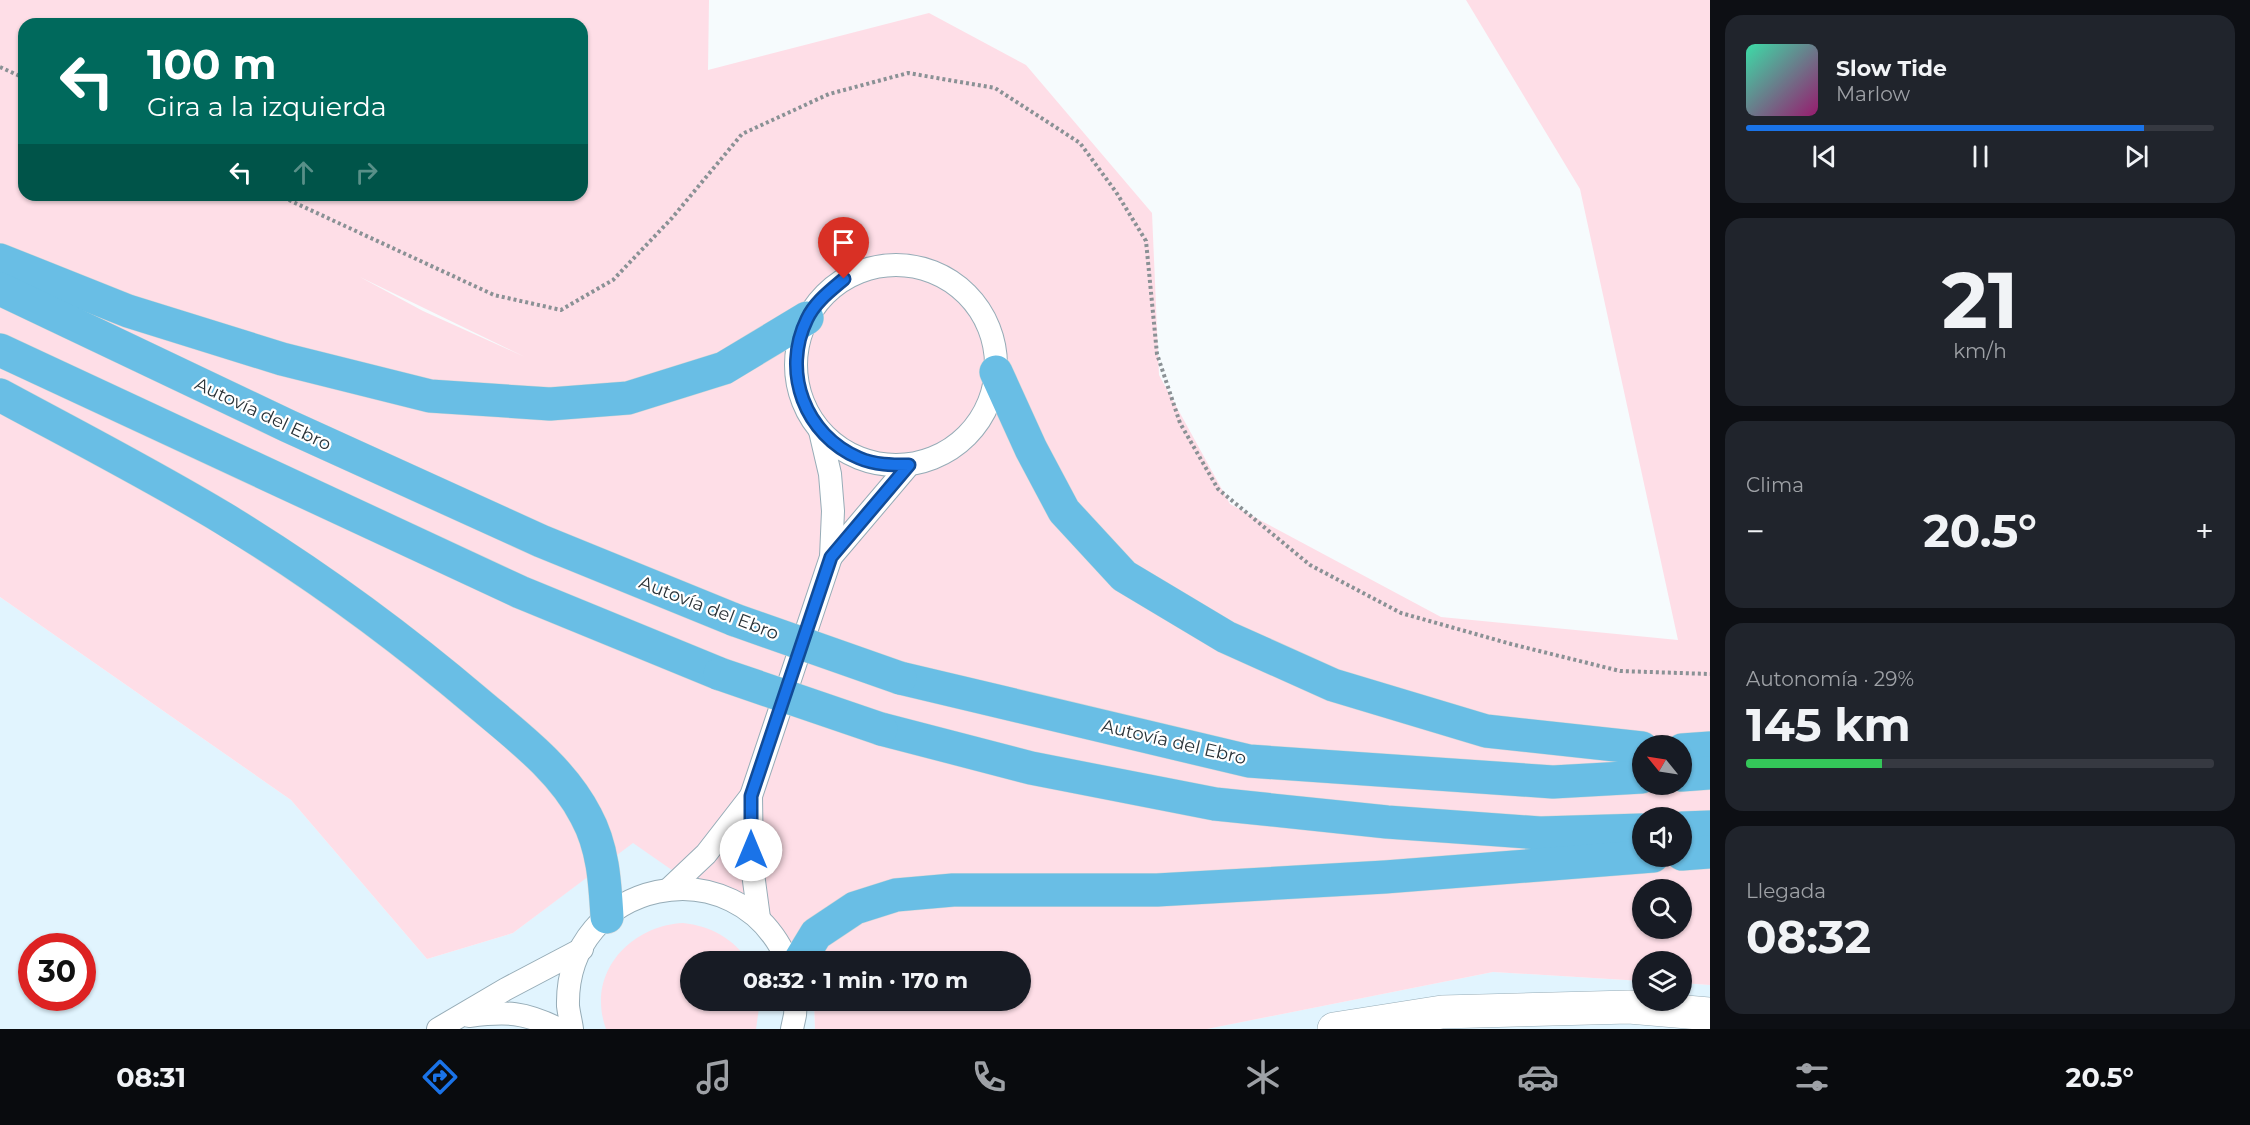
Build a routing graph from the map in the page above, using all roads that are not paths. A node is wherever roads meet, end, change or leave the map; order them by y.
1 (0, 260) edge
2 (0, 289) edge
3 (807, 318) junction
4 (0, 350) edge
5 (996, 372) junction
6 (0, 395) edge
7 (820, 431) junction
8 (909, 465) junction
9 (831, 557) junction
10 (1632, 747) edge
11 (1710, 748) edge
12 (1692, 749) edge
13 (1710, 773) edge
14 (1692, 774) edge
15 (1632, 778) edge
16 (751, 796) junction
17 (1710, 827) edge
18 (1692, 828) edge
19 (1632, 830) edge
20 (1710, 852) edge
21 (1692, 853) edge
22 (1632, 858) edge
23 (669, 889) junction
24 (607, 917) junction
25 (759, 918) junction
26 (582, 949) junction
27 (783, 951) edge
28 (806, 951) edge
29 (795, 1011) edge
30 (1710, 1014) edge
31 (458, 1017) junction
32 (438, 1029) edge
33 (559, 1029) edge
34 (572, 1029) edge
35 (792, 1029) edge
36 (1334, 1029) edge

1 - 3 highway
2 - 15 highway, Autovía del Ebro, bridge
3 - 5 street
3 - 7 street
4 - 19 highway, bridge
5 - 8 street
5 - 10 highway
6 - 24 highway
7 - 8 street
7 - 9 street
8 - 9 street
9 - 16 street
11 - 12 highway
13 - 14 highway
16 - 23 street
16 - 25 street
17 - 18 highway
20 - 21 highway
22 - 28 highway
23 - 24 street
23 - 25 street
24 - 26 street
25 - 27 street
26 - 31 street
26 - 34 street
29 - 35 street
30 - 36 street
31 - 32 street
31 - 33 street

